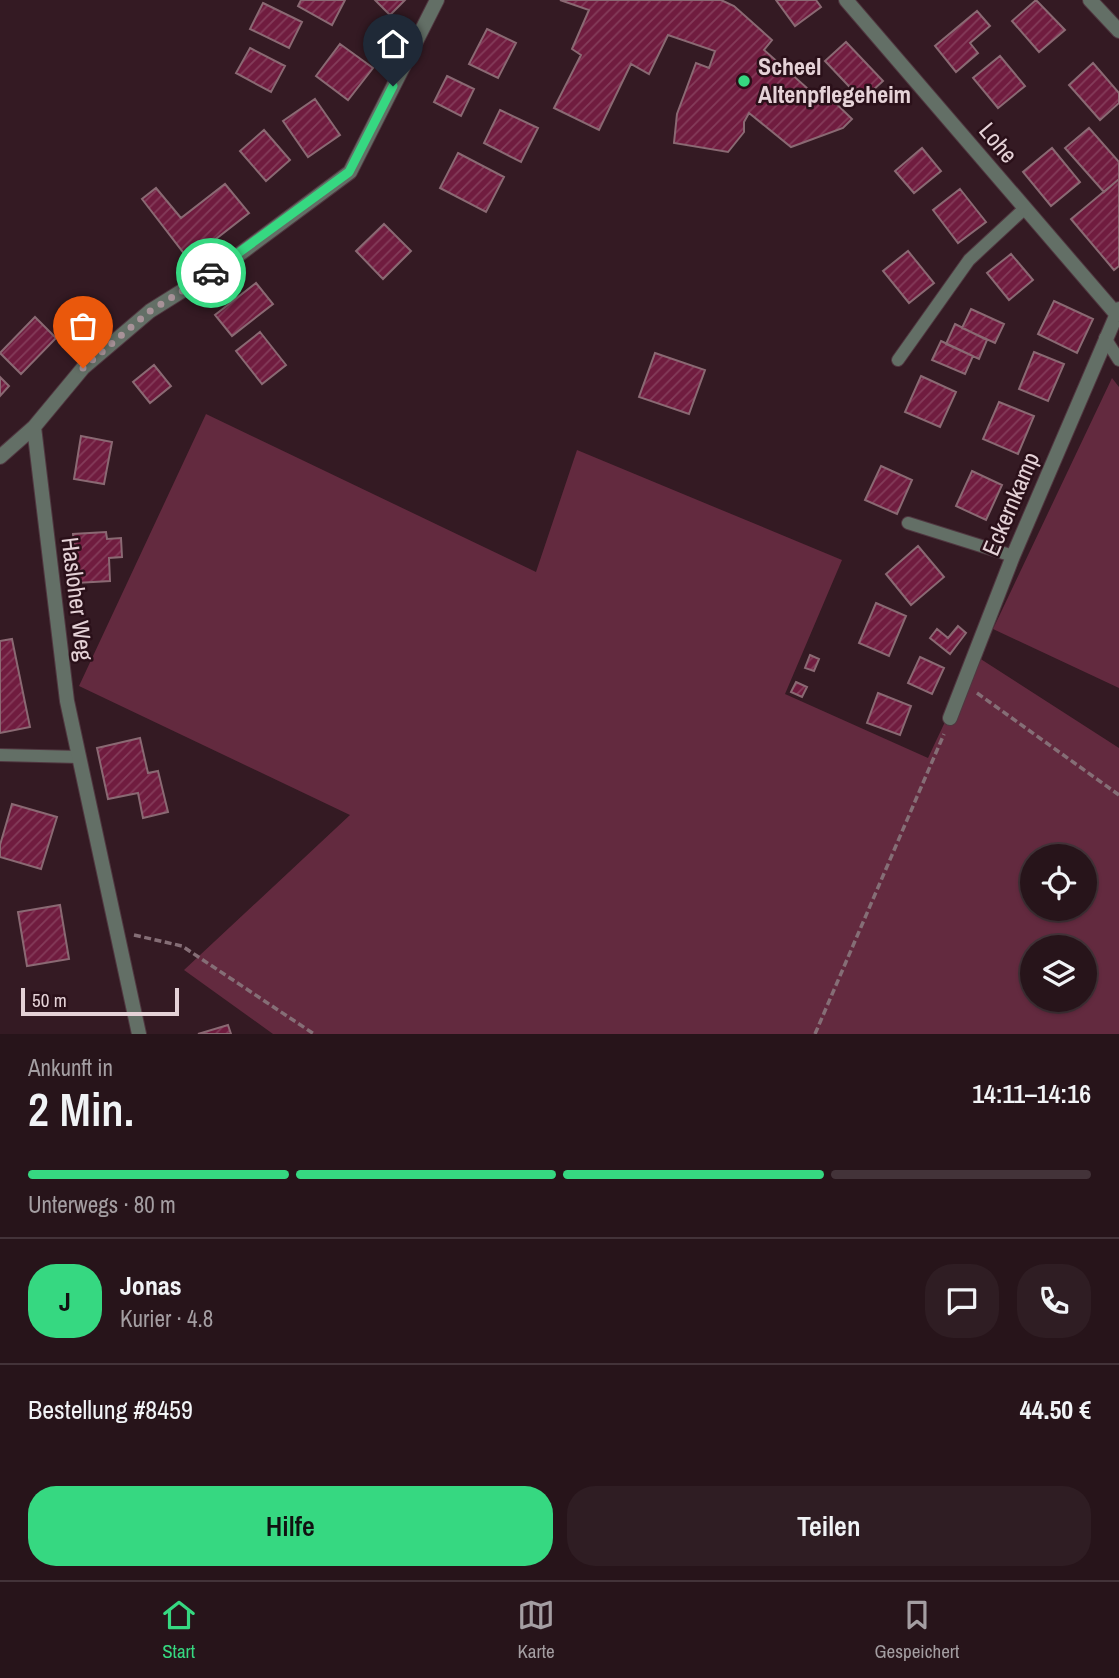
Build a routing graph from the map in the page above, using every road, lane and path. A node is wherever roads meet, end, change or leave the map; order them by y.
1 (438, 0) edge
2 (846, 0) edge
3 (1090, 0) edge
4 (1119, 31) edge
5 (1024, 209) junction
6 (1118, 312) edge
7 (1105, 338) junction
8 (898, 360) dead end
9 (1119, 360) edge
10 (34, 427) junction
11 (0, 457) edge
12 (908, 523) dead end
13 (1013, 556) junction
14 (964, 684) junction
15 (950, 718) joint
16 (0, 755) edge
17 (79, 757) junction
18 (1119, 795) edge
19 (117, 931) junction
20 (816, 1032) edge
21 (139, 1034) edge
22 (314, 1034) edge

1 - 10 street
2 - 5 street, Lohe
3 - 4 street
5 - 6 street, Lohe
5 - 8 lane
6 - 7 street, Eckernkamp
7 - 9 lane
7 - 13 street, Eckernkamp
10 - 11 street
10 - 17 street, Hasloher Weg
12 - 13 lane
13 - 14 street, Eckernkamp
14 - 15 street, Eckernkamp
14 - 18 path
15 - 20 path
16 - 17 lane
17 - 19 street, Hasloher Weg
19 - 21 street, Hasloher Weg
19 - 22 path

